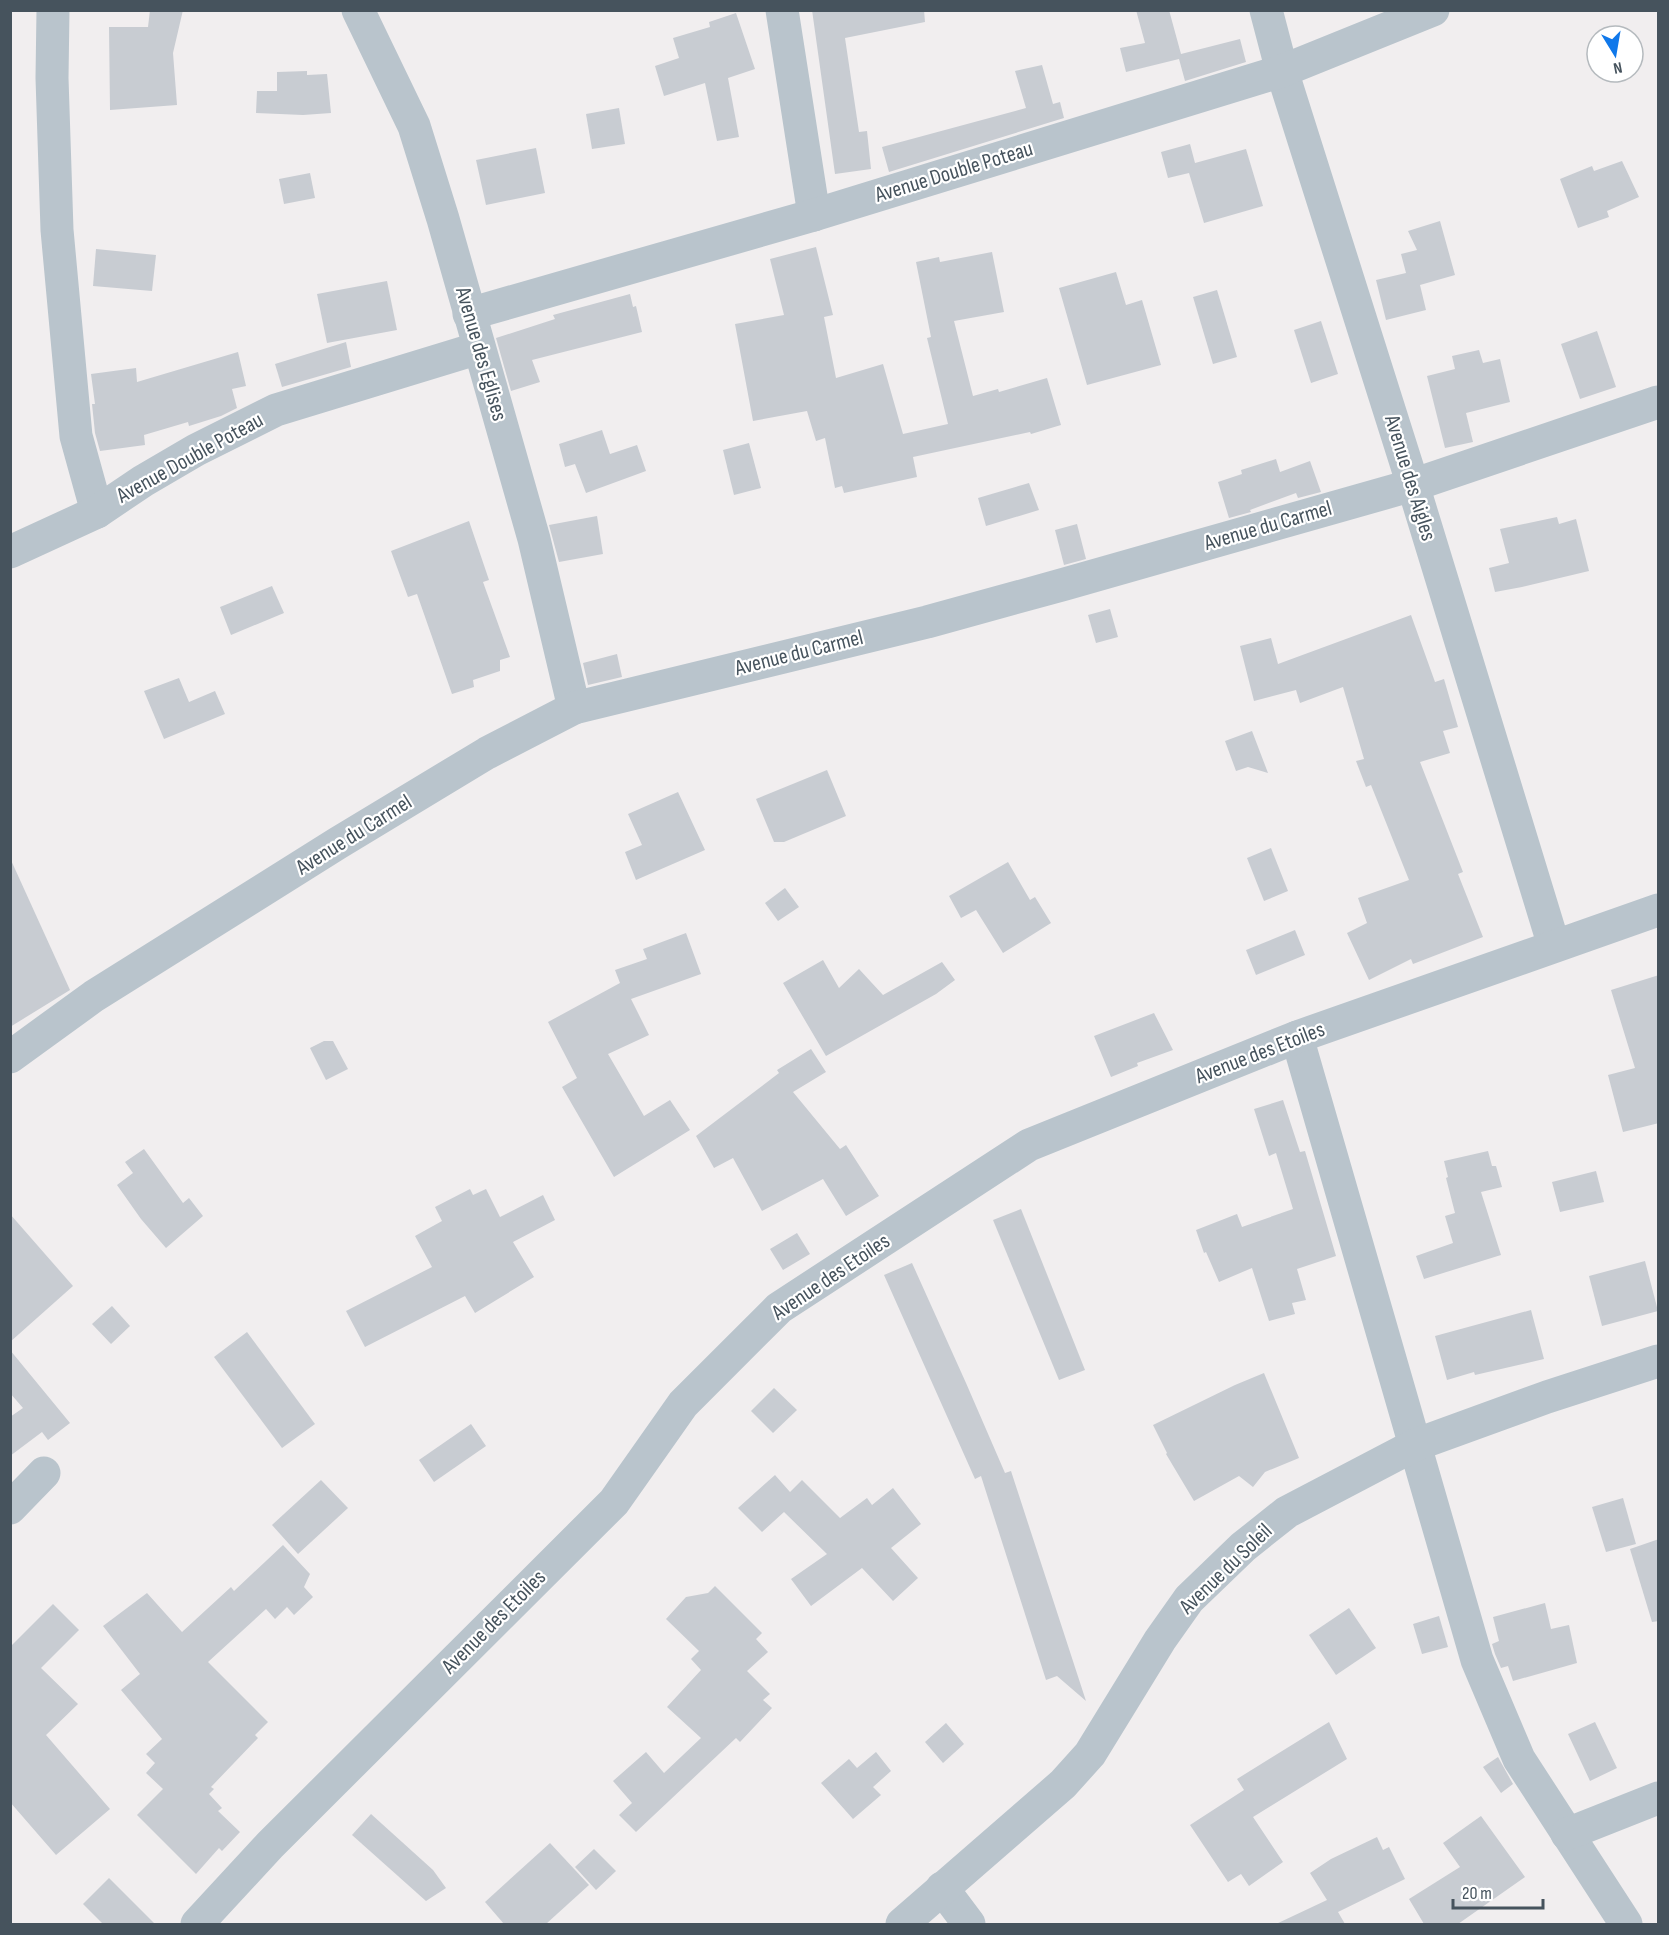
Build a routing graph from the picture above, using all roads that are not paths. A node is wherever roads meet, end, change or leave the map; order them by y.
1 (53, 10) edge
2 (358, 10) edge
3 (782, 10) edge
4 (1266, 10) edge
5 (1433, 10) edge
6 (1282, 71) junction
7 (814, 215) junction
8 (469, 314) junction
9 (479, 348) junction
10 (1659, 402) edge
11 (1413, 485) junction
12 (97, 512) junction
13 (10, 552) edge
14 (574, 708) junction
15 (1659, 910) edge
16 (1554, 946) junction
17 (1297, 1037) junction
18 (10, 1057) edge
19 (1659, 1361) edge
20 (1415, 1445) junction
21 (44, 1473) dead end
22 (10, 1508) edge
23 (1659, 1798) edge
24 (1567, 1834) junction
25 (942, 1888) junction
26 (197, 1924) edge
27 (902, 1924) edge
28 (969, 1924) edge
29 (1626, 1924) edge

1 - 12 street
2 - 8 street, Avenue des Eglises
3 - 7 street
4 - 6 street, Avenue des Aigles
5 - 6 street, Avenue Double Poteau
6 - 7 street, Avenue Double Poteau
6 - 11 street, Avenue des Aigles
7 - 8 street, Avenue Double Poteau
8 - 9 street, Avenue des Eglises
9 - 12 street, Avenue Double Poteau
9 - 14 street, Avenue des Eglises
10 - 11 street, Avenue du Carmel
11 - 14 street, Avenue du Carmel
11 - 16 street, Avenue des Aigles
12 - 13 street, Avenue Double Poteau
14 - 18 street, Avenue du Carmel
15 - 16 street, Avenue des Etoiles
16 - 17 street, Avenue des Etoiles
17 - 20 street
17 - 26 street, Avenue des Etoiles
19 - 20 street, Avenue du Soleil
20 - 24 street
20 - 25 street, Avenue du Soleil
21 - 22 street
23 - 24 street
24 - 29 street
25 - 27 street, Avenue du Soleil
25 - 28 street

